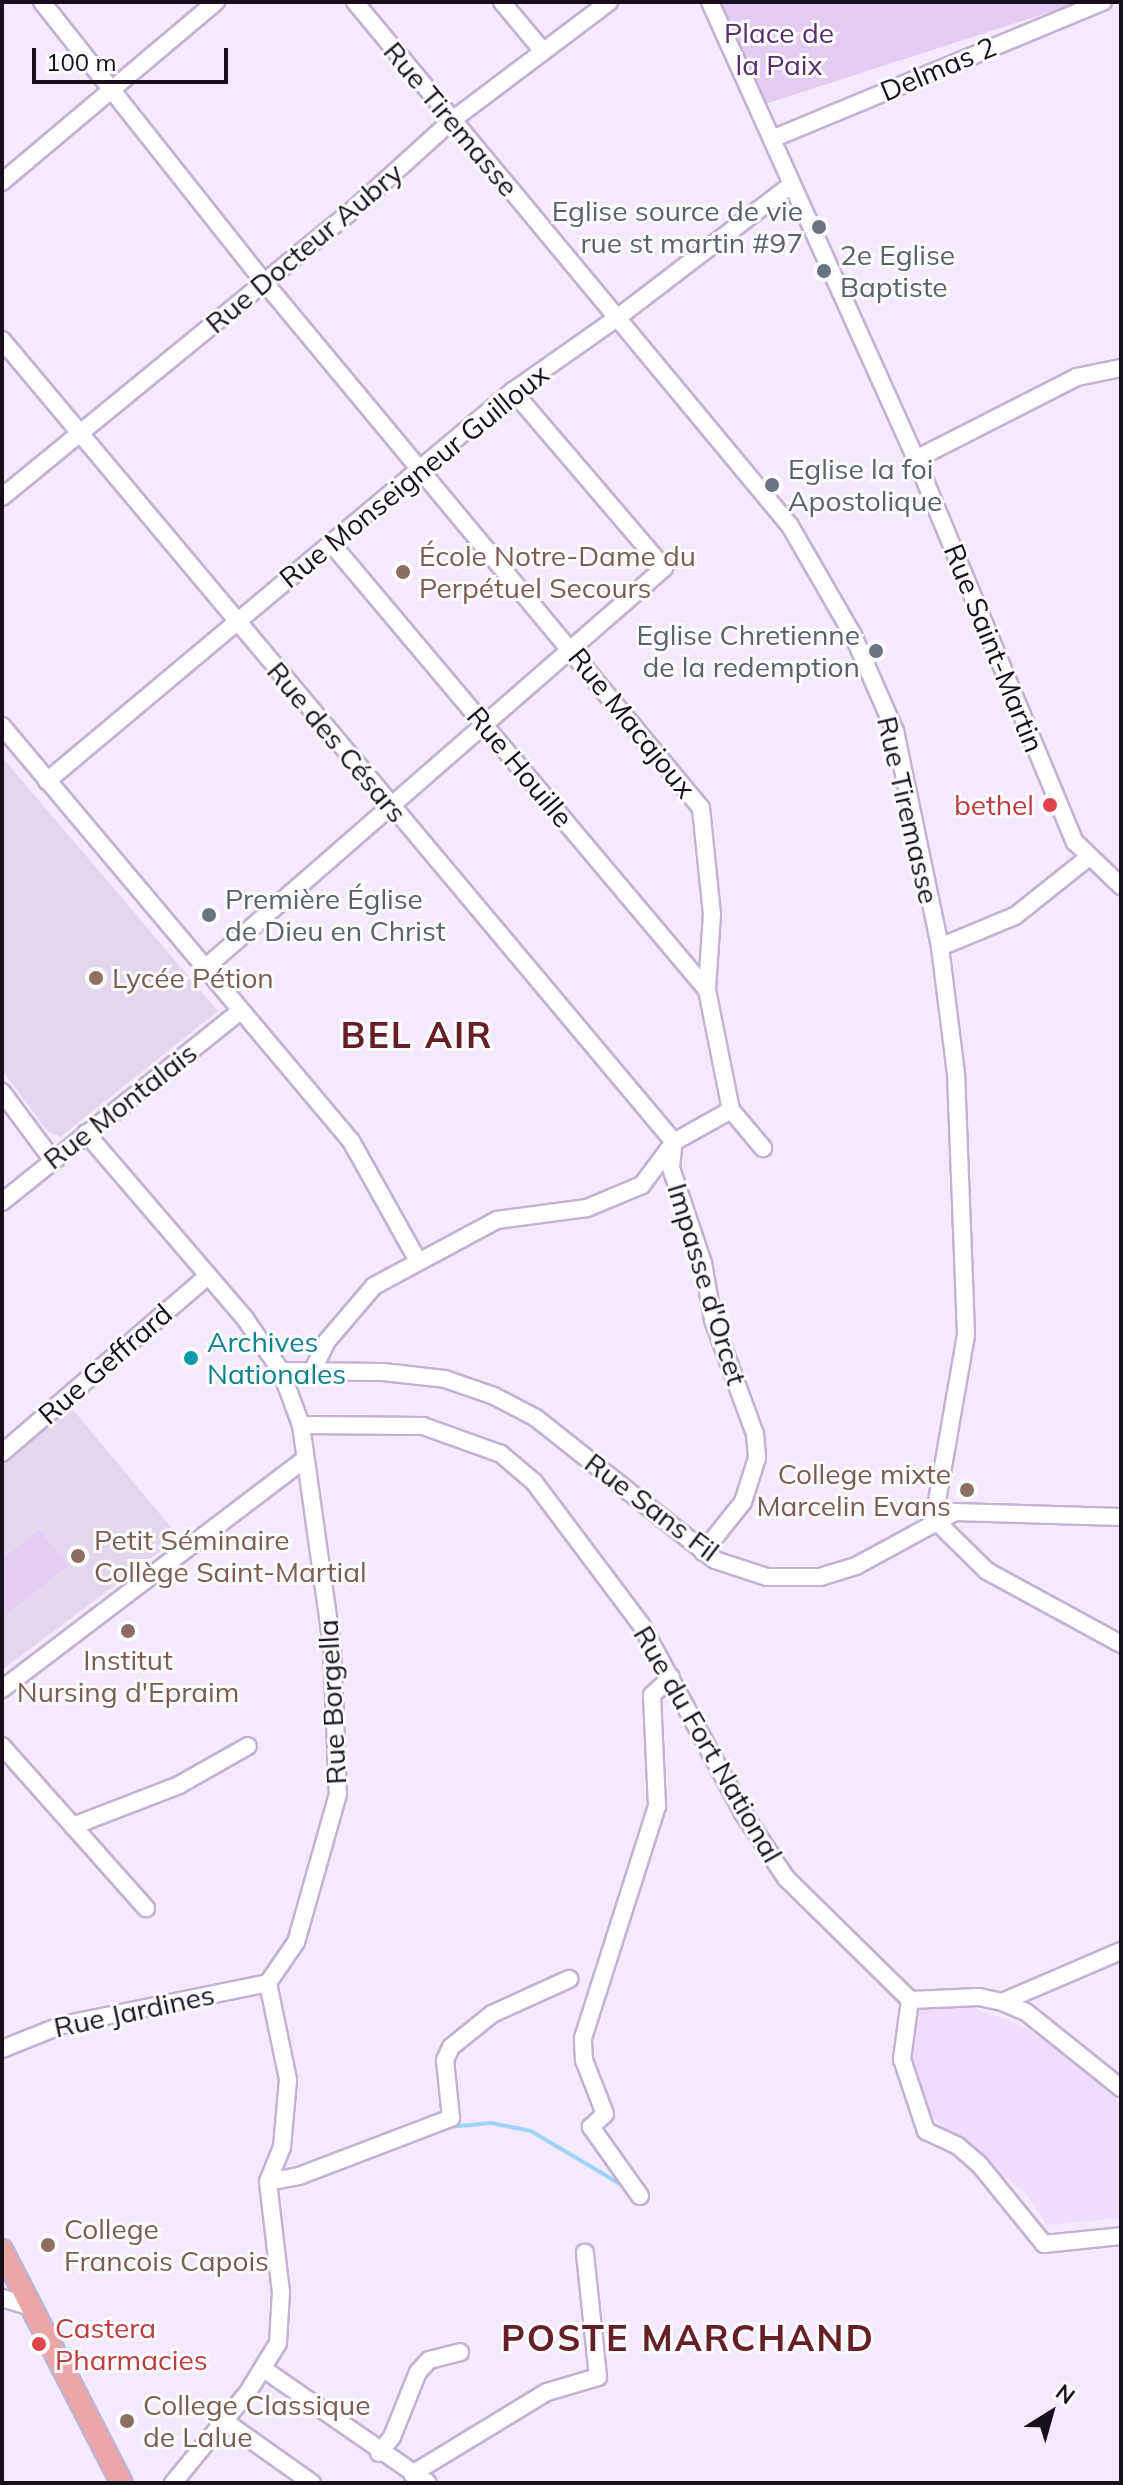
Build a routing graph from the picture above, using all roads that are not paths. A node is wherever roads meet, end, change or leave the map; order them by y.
1 (42, 2) edge
2 (216, 2) edge
3 (355, 2) edge
4 (502, 2) edge
5 (609, 2) edge
6 (710, 2) edge
7 (1103, 2) edge
8 (542, 50) junction
9 (110, 89) junction
10 (451, 121) junction
11 (774, 138) junction
12 (2, 182) edge
13 (792, 184) junction
14 (265, 283) junction
15 (617, 318) junction
16 (2, 340) edge
17 (1121, 368) edge
18 (513, 391) junction
19 (79, 434) junction
20 (916, 459) junction
21 (421, 467) junction
22 (2, 497) edge
23 (331, 543) junction
24 (237, 621) junction
25 (573, 649) junction
26 (483, 725) junction
27 (2, 726) edge
28 (47, 781) junction
29 (391, 807) junction
30 (1088, 858) junction
31 (1121, 886) edge
32 (940, 947) junction
33 (205, 968) junction
34 (707, 990) junction
35 (240, 1011) junction
36 (2, 1093) edge
37 (731, 1110) junction
38 (86, 1133) junction
39 (674, 1142) junction
40 (763, 1148) dead end
41 (51, 1158) junction
42 (2, 1202) edge
43 (418, 1261) junction
44 (208, 1276) junction
45 (281, 1371) junction
46 (312, 1372) junction
47 (301, 1425) junction
48 (2, 1453) edge
49 (305, 1459) junction
50 (1121, 1517) edge
51 (934, 1519) junction
52 (703, 1552) junction
53 (1121, 1644) edge
54 (671, 1677) junction
55 (2, 1689) edge
56 (2, 1746) edge
57 (248, 1746) dead end
58 (73, 1826) junction
59 (146, 1908) dead end
60 (1121, 1951) edge
61 (569, 1979) dead end
62 (268, 1983) junction
63 (910, 2000) junction
64 (1002, 2002) junction
65 (2, 2049) edge
66 (1121, 2088) edge
67 (268, 2182) junction
68 (640, 2196) dead end
69 (1121, 2236) edge
70 (585, 2253) dead end
71 (4, 2261) edge
72 (2, 2298) edge
73 (32, 2307) junction
74 (460, 2352) dead end
75 (265, 2370) junction
76 (223, 2420) junction
77 (379, 2453) junction
78 (412, 2474) junction
79 (122, 2483) edge
80 (173, 2483) edge
81 (312, 2483) edge
82 (428, 2483) edge

1 - 9 street, Rue Macajoux
2 - 9 street
3 - 10 street, Rue Tiremasse
4 - 8 street
5 - 8 street, Rue Docteur Aubry
6 - 11 street, Rue Saint-Martin
7 - 11 street, Delmas 2
8 - 10 street, Rue Docteur Aubry
9 - 12 street
9 - 14 street, Rue Macajoux
10 - 14 street, Rue Docteur Aubry
10 - 15 street, Rue Tiremasse
11 - 13 street, Rue Saint-Martin
13 - 15 street, Rue Monseigneur Guilloux
13 - 20 street, Rue Saint-Martin
14 - 19 street, Rue Docteur Aubry
14 - 21 street, Rue Macajoux
15 - 18 street, Rue Monseigneur Guilloux
15 - 32 street, Rue Tiremasse
16 - 19 street, Rue des Césars
17 - 20 street
18 - 21 street, Rue Monseigneur Guilloux
18 - 25 street
19 - 22 street, Rue Docteur Aubry
19 - 24 street, Rue des Césars
20 - 30 street, Rue Saint-Martin
21 - 23 street, Rue Monseigneur Guilloux
21 - 25 street, Rue Macajoux
23 - 24 street, Rue Monseigneur Guilloux
23 - 26 street, Rue Houille
24 - 28 street, Rue Monseigneur Guilloux
24 - 29 street, Rue des Césars
25 - 26 street
25 - 34 street, Rue Macajoux
26 - 29 street
26 - 34 street, Rue Houille
27 - 28 street
28 - 33 street
29 - 33 street
29 - 39 street, Rue des Césars
30 - 31 street, Rue Saint-Martin
30 - 32 street
32 - 51 street, Rue Tiremasse
33 - 35 street
34 - 37 street, Rue Macajoux
35 - 38 street, Rue Montalais
35 - 43 street
36 - 41 street
37 - 39 street
37 - 40 street
38 - 41 street, Rue Montalais
38 - 44 street, Rue Borgella
39 - 43 street
39 - 52 street, Impasse d'Orcet
41 - 42 street, Rue Montalais
43 - 46 street
44 - 45 street, Rue Borgella
44 - 48 street, Rue Geffrard
45 - 46 street, Rue Sans Fil
45 - 47 street, Rue Borgella
46 - 52 street, Rue Sans Fil
47 - 49 street, Rue Borgella
47 - 54 street, Rue du Fort National
49 - 55 street
49 - 62 street, Rue Borgella
50 - 51 street, Rue Sans Fil
51 - 52 street, Rue Sans Fil
51 - 53 street
54 - 63 street, Rue du Fort National
54 - 68 street
56 - 58 street
57 - 58 street
58 - 59 street
60 - 64 street
61 - 67 street
62 - 65 street, Rue Jardines
62 - 67 street
63 - 64 street
63 - 69 street
64 - 66 street
67 - 75 street
70 - 78 street
71 - 73 main road
72 - 73 street
73 - 79 main road
74 - 77 street
75 - 76 street
75 - 77 street
76 - 80 street
76 - 81 street
77 - 78 street
78 - 82 street

